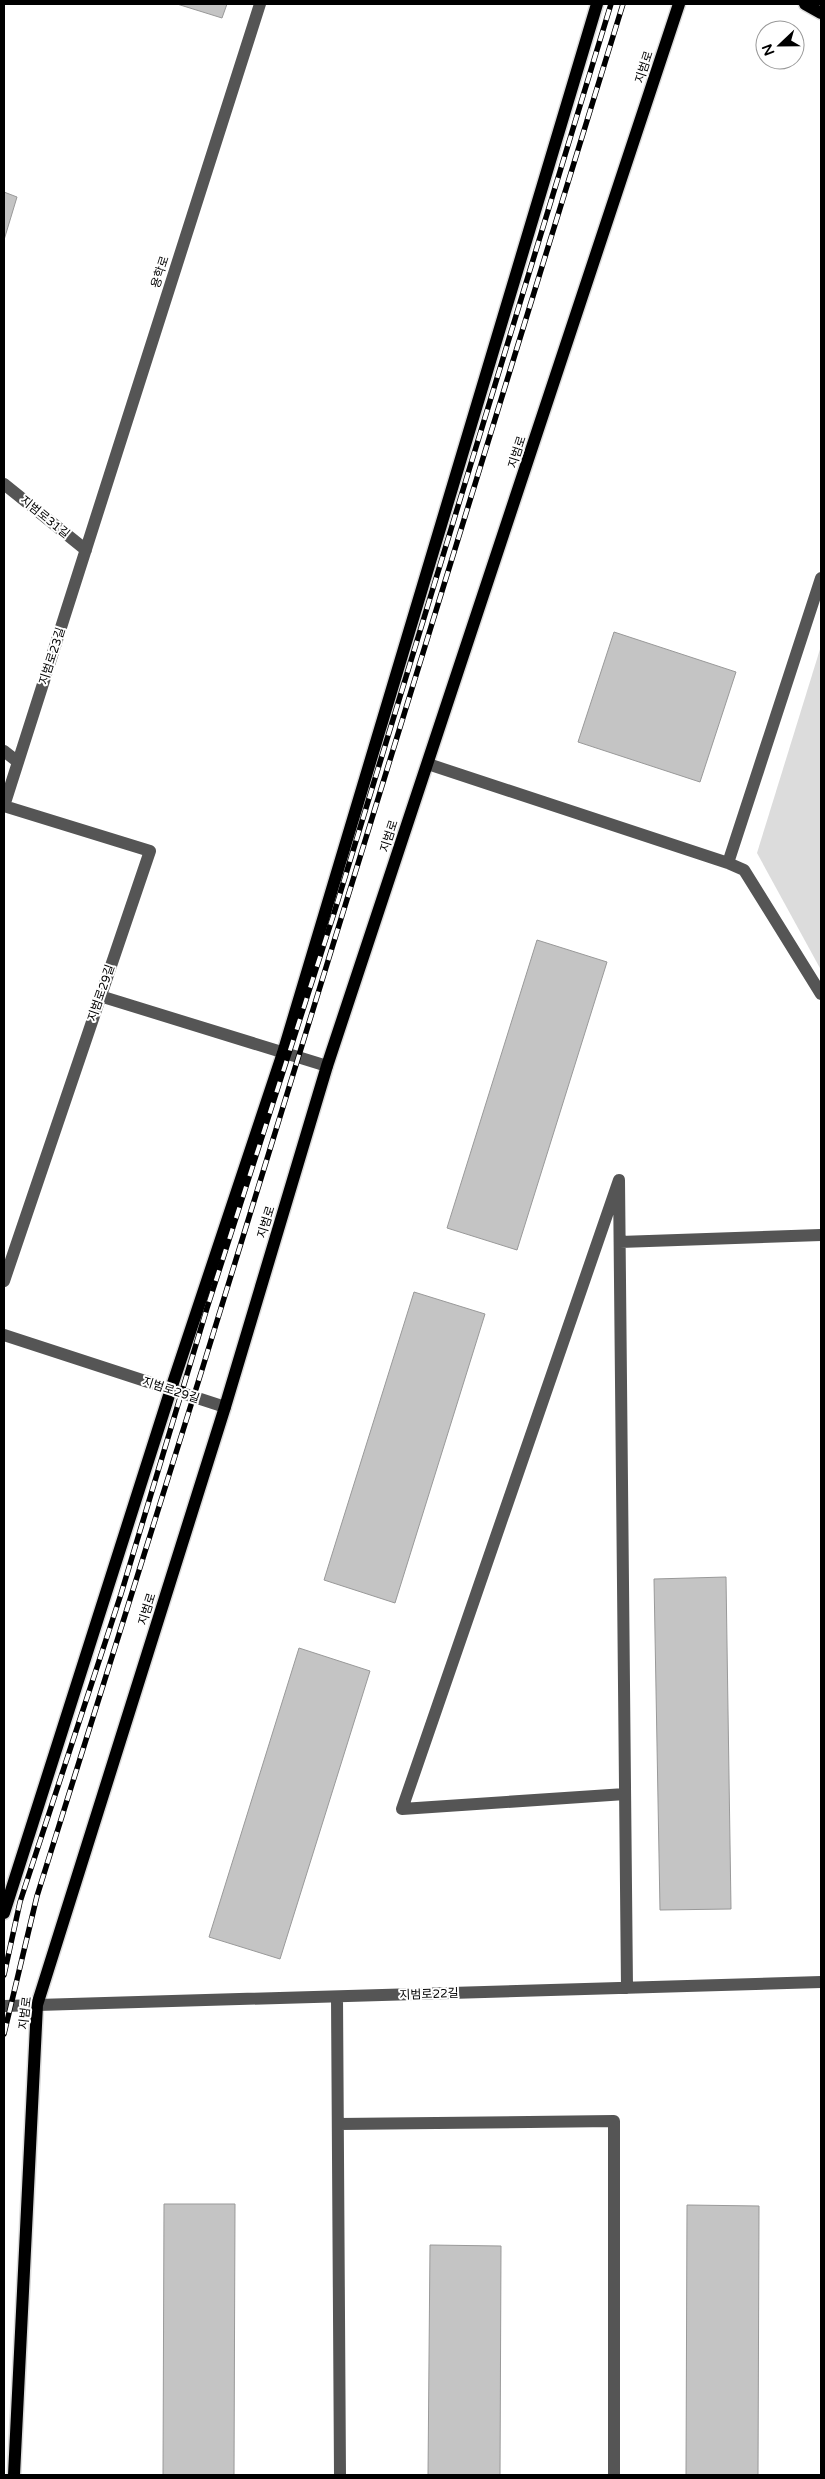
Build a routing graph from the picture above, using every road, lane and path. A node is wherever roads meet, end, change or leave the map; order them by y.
1 (260, 4) edge
2 (597, 4) edge
3 (679, 4) edge
4 (805, 4) edge
5 (821, 13) edge
6 (4, 484) edge
7 (86, 550) junction
8 (821, 578) edge
9 (4, 751) edge
10 (18, 762) junction
11 (428, 764) junction
12 (4, 806) edge
13 (728, 863) junction
14 (821, 994) edge
15 (100, 996) junction
16 (283, 1053) junction
17 (327, 1066) junction
18 (821, 1235) edge
19 (620, 1242) junction
20 (4, 1281) edge
21 (4, 1335) edge
22 (170, 1389) junction
23 (225, 1407) junction
24 (625, 1794) junction
25 (4, 1913) edge
26 (821, 1982) edge
27 (627, 1988) junction
28 (337, 1997) junction
29 (37, 2005) junction
30 (4, 2006) edge
31 (338, 2124) junction
32 (14, 2475) edge
33 (340, 2475) edge
34 (614, 2475) edge

1 - 7 street, 용학로
2 - 16 main road
3 - 11 main road, 지범로
4 - 5 main road
6 - 7 street, 지범로31길
7 - 10 street, 지범로23길
8 - 13 street
9 - 10 street
10 - 12 street, 지범로23길
11 - 13 street
11 - 17 main road, 지범로
12 - 15 street, 지범로29길
13 - 14 street
15 - 16 street
15 - 20 street, 지범로29길
16 - 17 street
16 - 22 main road
17 - 23 main road, 지범로
18 - 19 street
19 - 24 street
19 - 24 street
21 - 22 street, 지범로29길
22 - 23 street, 지범로29길
22 - 25 main road
23 - 29 main road, 지범로
24 - 27 street
26 - 27 street, 지범로22길
27 - 28 street, 지범로22길
28 - 29 street, 지범로22길
28 - 31 street
29 - 30 street, 지범로22길
29 - 32 main road, 지범로
31 - 33 street
31 - 34 street

